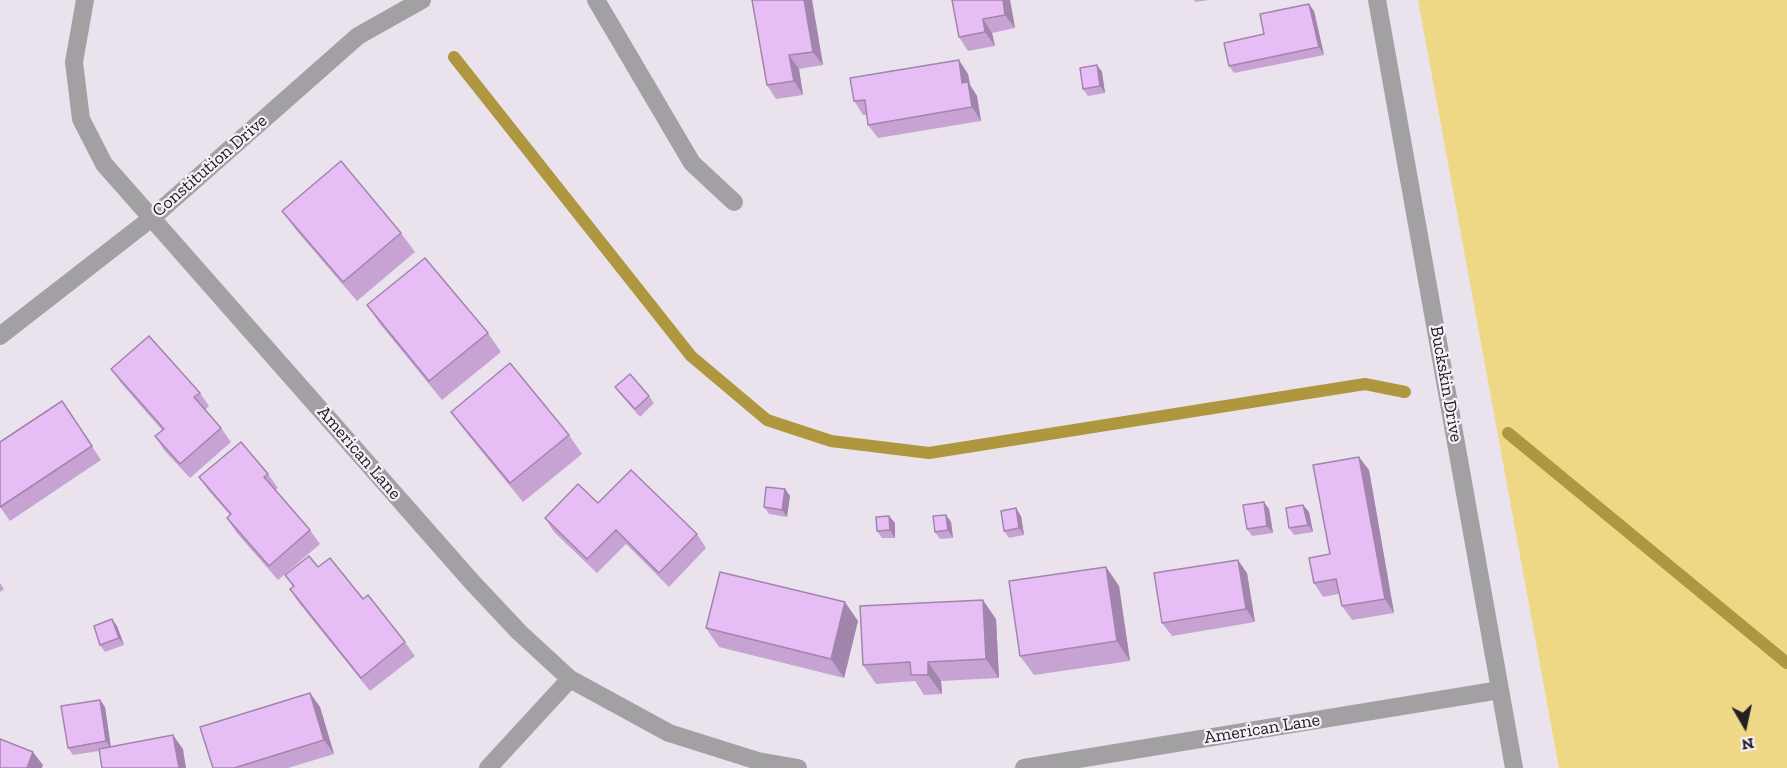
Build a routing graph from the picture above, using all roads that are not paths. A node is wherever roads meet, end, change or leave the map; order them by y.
1 (85, 0) edge
2 (422, 0) edge
3 (596, 0) edge
4 (1377, 0) edge
5 (734, 202) dead end
6 (153, 217) junction
7 (0, 336) edge
8 (570, 679) junction
9 (1500, 690) junction
10 (488, 768) edge
11 (798, 768) edge
12 (1024, 768) edge
13 (1514, 768) edge

1 - 6 street, American Lane
2 - 6 street, Constitution Drive
3 - 5 street
4 - 9 street, Buckskin Drive
6 - 7 street, Constitution Drive
6 - 8 street, American Lane
8 - 10 street
8 - 11 street, American Lane
9 - 12 street, American Lane
9 - 13 street, Buckskin Drive

